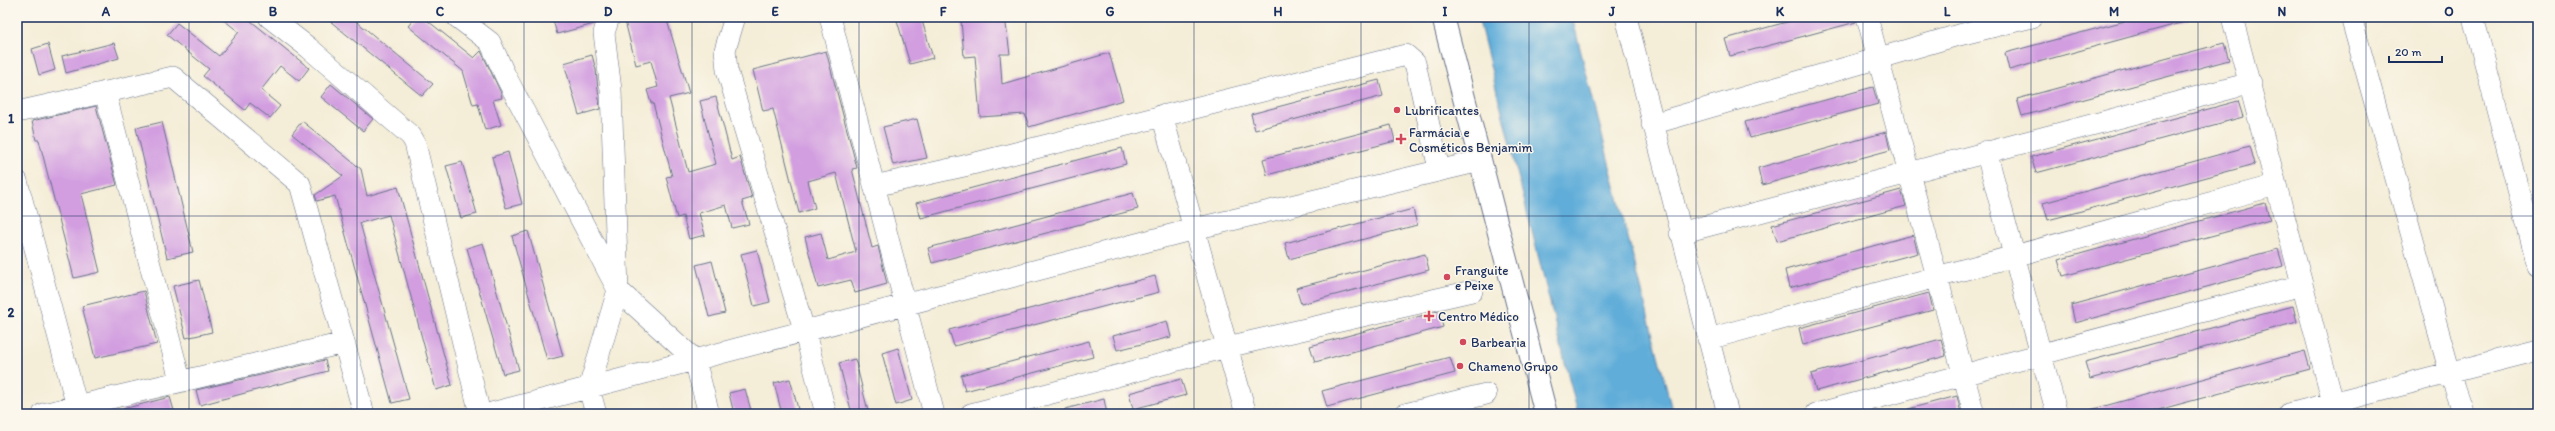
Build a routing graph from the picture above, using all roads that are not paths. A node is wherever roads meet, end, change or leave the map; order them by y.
1 (269, 17) edge
2 (457, 17) edge
3 (609, 17) edge
4 (735, 17) edge
5 (830, 17) edge
6 (1443, 17) edge
7 (1626, 17) edge
8 (1867, 17) edge
9 (2032, 17) edge
10 (2232, 17) edge
11 (2351, 17) edge
12 (2473, 17) edge
13 (1963, 25) edge
14 (1878, 58) junction
15 (2251, 83) junction
16 (105, 92) junction
17 (17, 112) edge
18 (1162, 116) junction
19 (1652, 124) junction
20 (1986, 151) junction
21 (1480, 161) junction
22 (1439, 169) junction
23 (1909, 172) junction
24 (17, 181) edge
25 (2276, 185) junction
26 (874, 186) junction
27 (1194, 229) junction
28 (1680, 232) junction
29 (2014, 256) junction
30 (2538, 266) edge
31 (1937, 277) junction
32 (2302, 285) junction
33 (618, 290) junction
34 (1472, 291) dead end
35 (905, 305) junction
36 (805, 332) junction
37 (1708, 339) junction
38 (344, 343) junction
39 (1227, 347) junction
40 (2538, 350) edge
41 (2041, 354) junction
42 (695, 360) junction
43 (2450, 373) junction
44 (1963, 375) junction
45 (180, 380) junction
46 (589, 388) junction
47 (1486, 394) dead end
48 (2334, 408) edge
49 (78, 409) edge
50 (43, 414) edge
51 (364, 414) edge
52 (480, 414) edge
53 (488, 414) edge
54 (596, 414) edge
55 (709, 414) edge
56 (826, 414) edge
57 (934, 414) edge
58 (971, 414) edge
59 (1246, 414) edge
60 (1405, 414) edge
61 (1546, 414) edge
62 (1728, 414) edge
63 (1816, 414) edge
64 (1974, 414) edge
65 (2057, 414) edge
66 (2289, 414) edge
67 (2464, 414) edge

1 - 52 street
2 - 33 street
3 - 33 street
4 - 36 street
5 - 26 street
6 - 21 main road
7 - 19 street
8 - 14 street
9 - 13 street
10 - 15 street
11 - 43 street
12 - 30 street
13 - 14 street
14 - 19 street
14 - 23 street
15 - 20 street
15 - 25 street
16 - 17 street
16 - 38 street
16 - 45 street
18 - 22 street
18 - 26 street
18 - 27 street
19 - 28 street
20 - 23 street
20 - 29 street
21 - 22 street
21 - 61 main road
22 - 27 street
23 - 28 street
23 - 31 street
24 - 49 street
25 - 29 street
25 - 32 street
26 - 35 street
27 - 35 street
27 - 39 street
28 - 37 street
29 - 31 street
29 - 41 street
31 - 37 street
31 - 44 street
32 - 41 street
32 - 48 street
33 - 42 street
33 - 46 street
34 - 39 street
35 - 36 street
35 - 57 street
36 - 42 street
36 - 56 street
37 - 62 street
38 - 45 street
38 - 51 street
39 - 58 street
39 - 59 street
40 - 43 street
41 - 44 street
41 - 65 street
42 - 46 street
42 - 55 street
43 - 48 street
43 - 67 street
44 - 63 street
44 - 64 street
45 - 49 street
46 - 53 street
46 - 54 street
47 - 60 street
48 - 66 street
49 - 50 street

